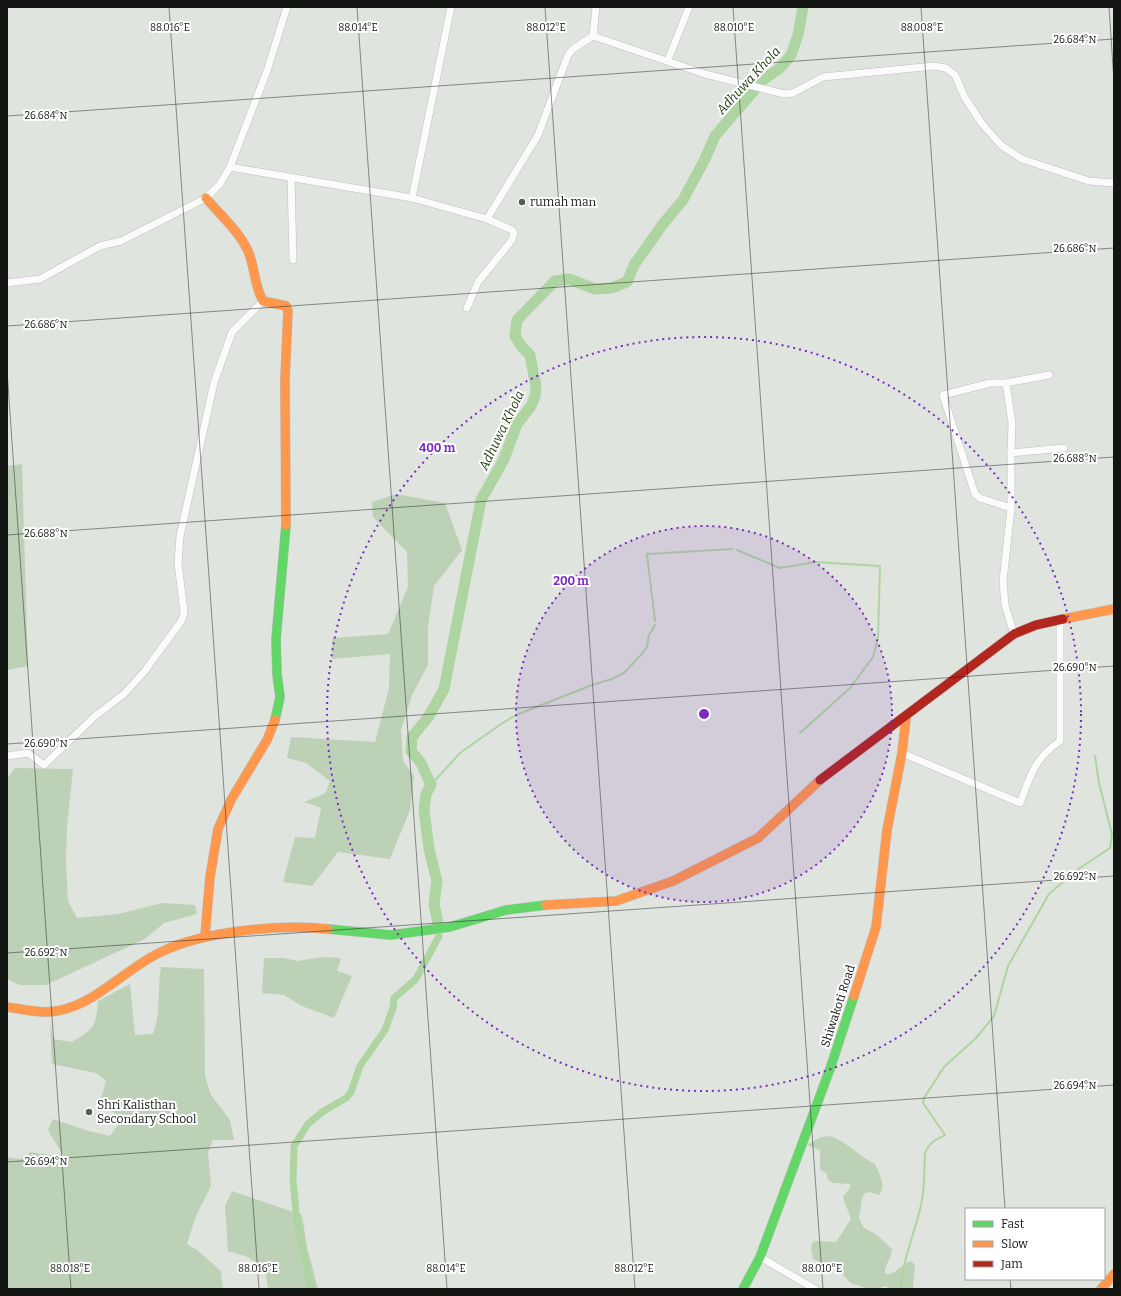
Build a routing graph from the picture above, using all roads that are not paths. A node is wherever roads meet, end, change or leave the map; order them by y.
1 (287, 7) edge
2 (451, 7) edge
3 (596, 7) edge
4 (689, 7) edge
5 (593, 36) junction
6 (668, 60) junction
7 (230, 167) junction
8 (291, 178) junction
9 (1114, 183) edge
10 (206, 198) junction
11 (412, 198) junction
12 (487, 219) junction
13 (293, 260) dead end
14 (7, 283) edge
15 (263, 301) junction
16 (467, 308) dead end
17 (1049, 375) dead end
18 (1006, 383) junction
19 (1064, 448) dead end
20 (1011, 453) junction
21 (1011, 508) junction
22 (1114, 609) edge
23 (1060, 620) junction
24 (1014, 634) junction
25 (906, 718) junction
26 (902, 753) junction
27 (7, 756) edge
28 (205, 936) junction
29 (7, 1007) edge
30 (760, 1257) junction
31 (1114, 1274) edge
32 (743, 1289) edge
33 (815, 1289) edge
34 (1101, 1289) edge

1 - 7 street
2 - 11 street
3 - 5 street
4 - 6 street
5 - 6 street
5 - 12 street
6 - 9 street
7 - 8 street
7 - 10 street
8 - 11 street
8 - 13 street
10 - 14 street
10 - 15 street
11 - 12 street
12 - 16 street
15 - 27 street
15 - 28 street
17 - 18 street
18 - 20 street
18 - 21 street
19 - 20 street
20 - 21 street
21 - 24 street
22 - 23 street
23 - 24 street
23 - 26 street
24 - 25 street
25 - 26 street, Shiwakoti Road
25 - 28 street
26 - 30 street, Shiwakoti Road
28 - 29 street
30 - 32 street, Shiwakoti Road
30 - 33 street
31 - 34 street

